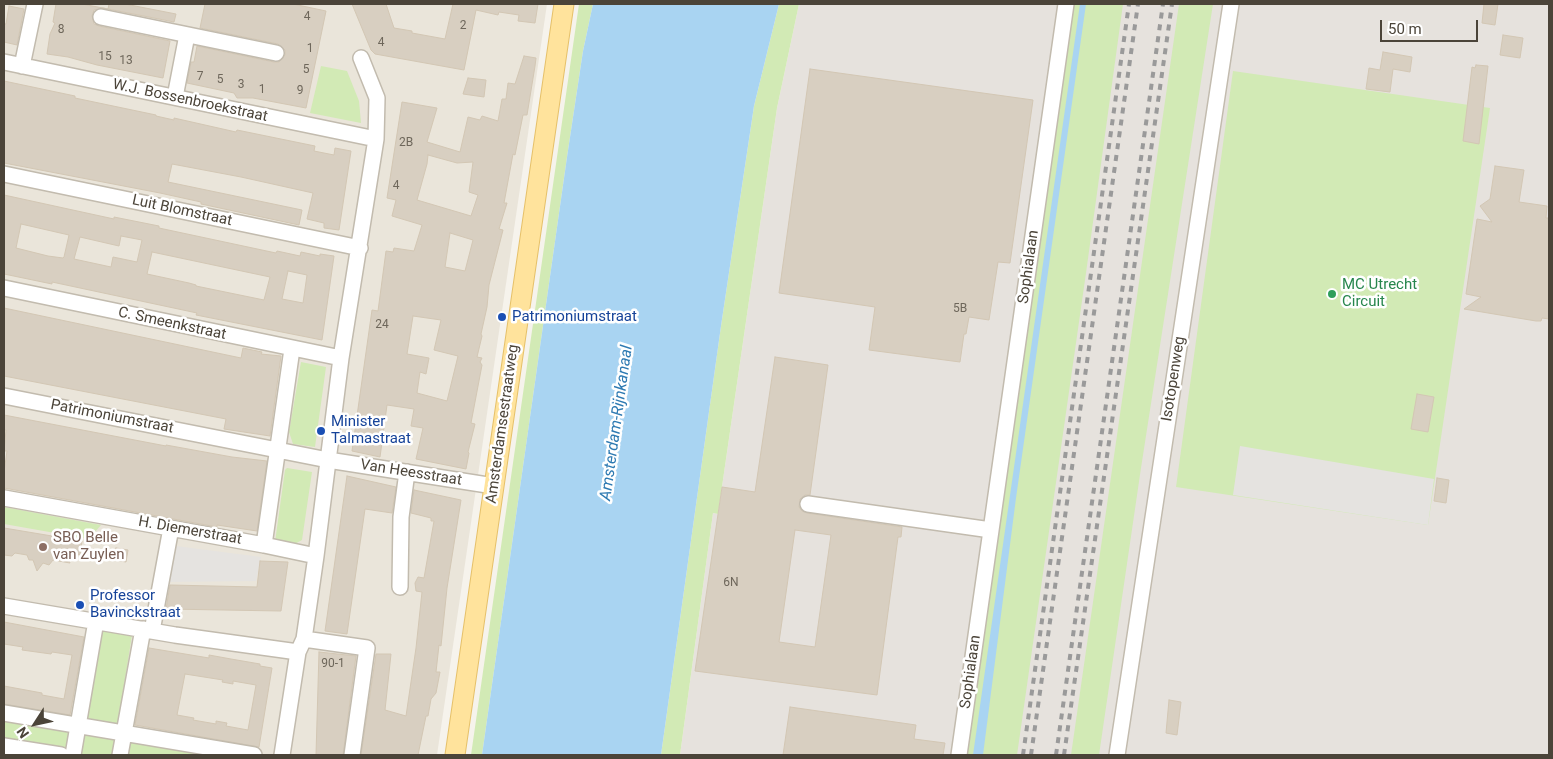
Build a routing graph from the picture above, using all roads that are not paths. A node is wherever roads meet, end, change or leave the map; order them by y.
1 (36, 4) edge
2 (564, 4) edge
3 (1066, 4) edge
4 (1231, 4) edge
5 (101, 17) dead end
6 (187, 35) junction
7 (276, 53) dead end
8 (361, 58) dead end
9 (4, 62) edge
10 (22, 66) junction
11 (175, 98) junction
12 (376, 138) junction
13 (4, 174) edge
14 (360, 248) junction
15 (4, 288) edge
16 (292, 349) junction
17 (341, 358) junction
18 (4, 396) edge
19 (279, 449) junction
20 (328, 460) junction
21 (407, 472) junction
22 (494, 486) junction
23 (4, 498) edge
24 (808, 504) dead end
25 (171, 528) junction
26 (991, 530) junction
27 (264, 545) junction
28 (316, 556) junction
29 (400, 587) dead end
30 (4, 606) edge
31 (96, 622) junction
32 (148, 630) junction
33 (301, 645) junction
34 (4, 713) edge
35 (78, 726) junction
36 (124, 734) junction
37 (4, 746) edge
38 (61, 755) edge
39 (73, 755) edge
40 (120, 755) edge
41 (254, 755) edge
42 (282, 755) edge
43 (352, 755) edge
44 (455, 755) edge
45 (959, 755) edge
46 (1117, 755) edge

1 - 10 street
2 - 22 main road, Amsterdamsestraatweg
3 - 26 street, Sophialaan
4 - 46 street, Isotopenweg
5 - 6 street
6 - 7 street
6 - 11 street
8 - 12 street
9 - 10 street, W.J. Bossenbroekstraat
10 - 11 street, W.J. Bossenbroekstraat
11 - 12 street, W.J. Bossenbroekstraat
12 - 14 street
13 - 14 street, Luit Blomstraat
14 - 17 street
15 - 16 street, C. Smeenkstraat
16 - 17 street, C. Smeenkstraat
16 - 19 street
17 - 20 street
18 - 19 street, Patrimoniumstraat
19 - 20 street
19 - 27 street
20 - 21 street, Van Heesstraat
20 - 28 street
21 - 22 street, Van Heesstraat
21 - 29 street
22 - 44 main road, Amsterdamsestraatweg
23 - 25 street, H. Diemerstraat
24 - 26 street
25 - 27 street, H. Diemerstraat
25 - 32 street
26 - 45 street, Sophialaan
27 - 28 street, H. Diemerstraat
28 - 33 street
30 - 31 street
31 - 32 street
31 - 35 street
32 - 33 street
32 - 36 street
33 - 42 street
33 - 43 street
34 - 35 street
35 - 36 street
35 - 39 street
36 - 40 street
36 - 41 street
37 - 38 street

